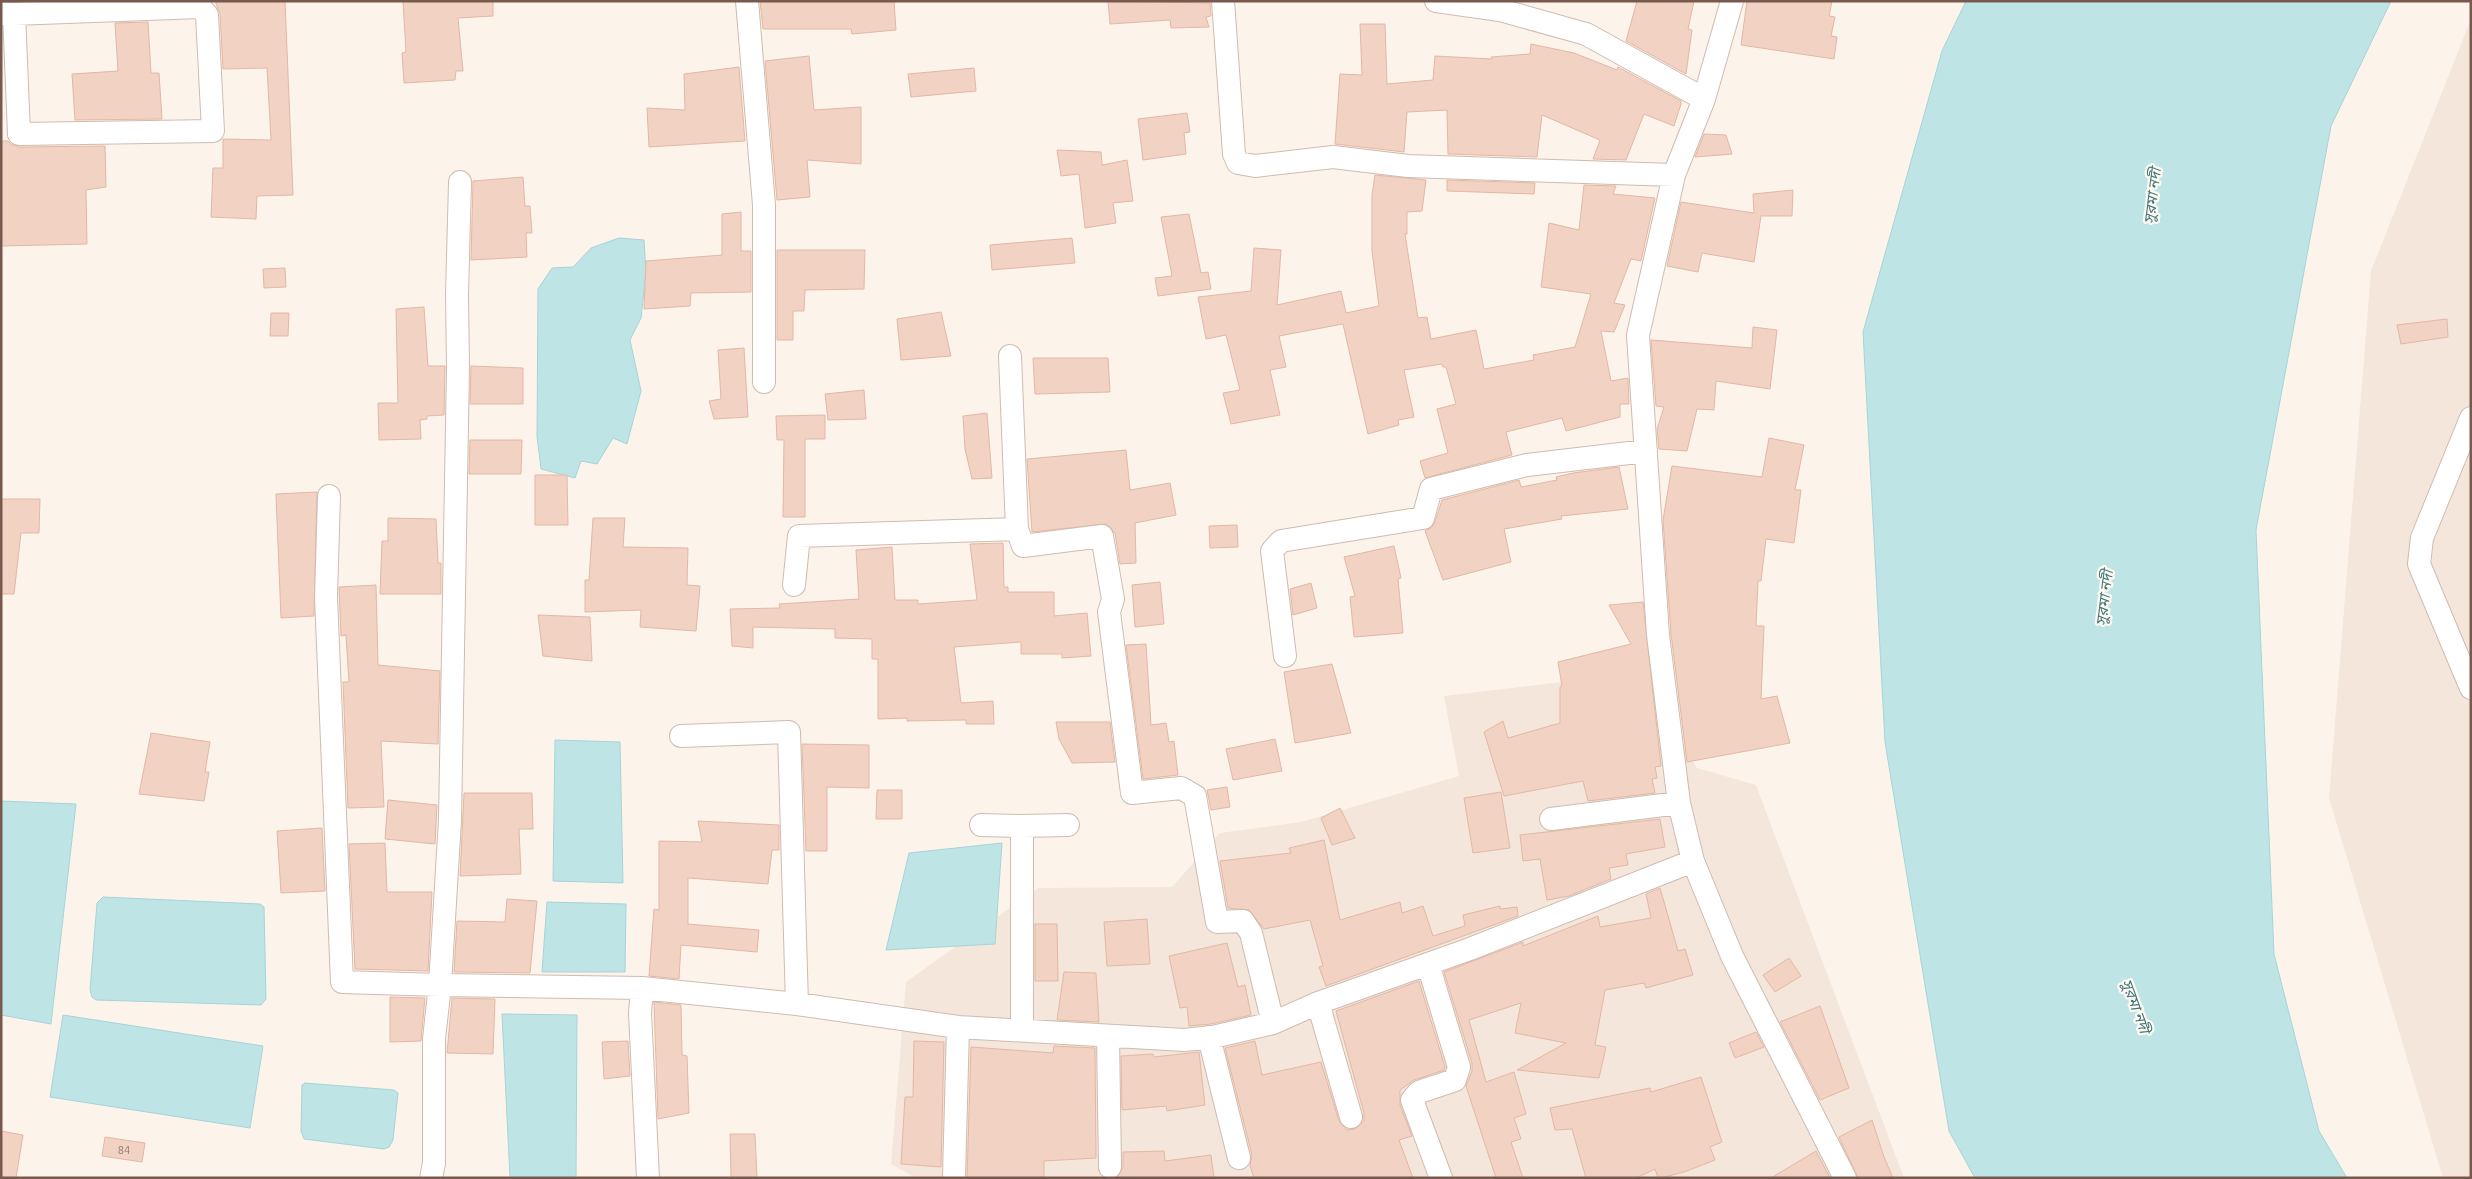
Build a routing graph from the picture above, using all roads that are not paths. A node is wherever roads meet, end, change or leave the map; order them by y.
1 (747, 1) edge
2 (1223, 1) edge
3 (1436, 1) edge
4 (1732, 1) edge
5 (7, 14) edge
6 (1704, 99) junction
7 (1674, 175) junction
8 (460, 182) dead end
9 (1010, 356) dead end
10 (764, 382) dead end
11 (2471, 418) edge
12 (1646, 451) junction
13 (329, 496) dead end
14 (1017, 529) junction
15 (794, 585) dead end
16 (1285, 656) dead end
17 (2471, 688) edge
18 (681, 736) dead end
19 (1679, 803) junction
20 (1551, 820) dead end
21 (981, 825) dead end
22 (1068, 825) dead end
23 (1022, 826) junction
24 (1693, 861) junction
25 (1428, 964) junction
26 (440, 986) junction
27 (642, 988) junction
28 (1318, 1003) junction
29 (797, 1004) junction
30 (1273, 1023) junction
31 (958, 1026) junction
32 (1022, 1030) junction
33 (1108, 1037) junction
34 (1209, 1037) junction
35 (1351, 1117) dead end
36 (1239, 1158) dead end
37 (1110, 1167) dead end
38 (954, 1176) dead end
39 (430, 1178) edge
40 (648, 1178) edge
41 (1441, 1178) edge
42 (1845, 1178) edge

1 - 10 street
2 - 7 street
3 - 6 street
4 - 6 street
5 - 5 street
6 - 7 street
7 - 12 street
8 - 26 street
9 - 14 street
11 - 17 street
12 - 16 street
12 - 19 street
13 - 26 street
14 - 15 street
14 - 30 street
18 - 29 street
19 - 20 street
19 - 24 street
21 - 23 street
22 - 23 street
23 - 32 street
24 - 25 street
24 - 42 street
25 - 28 street
25 - 41 street
26 - 27 street
26 - 39 street
27 - 29 street
27 - 40 street
28 - 30 street
28 - 35 street
29 - 31 street
30 - 34 street
31 - 32 street
31 - 38 street
32 - 33 street
33 - 34 street
33 - 37 street
34 - 36 street

